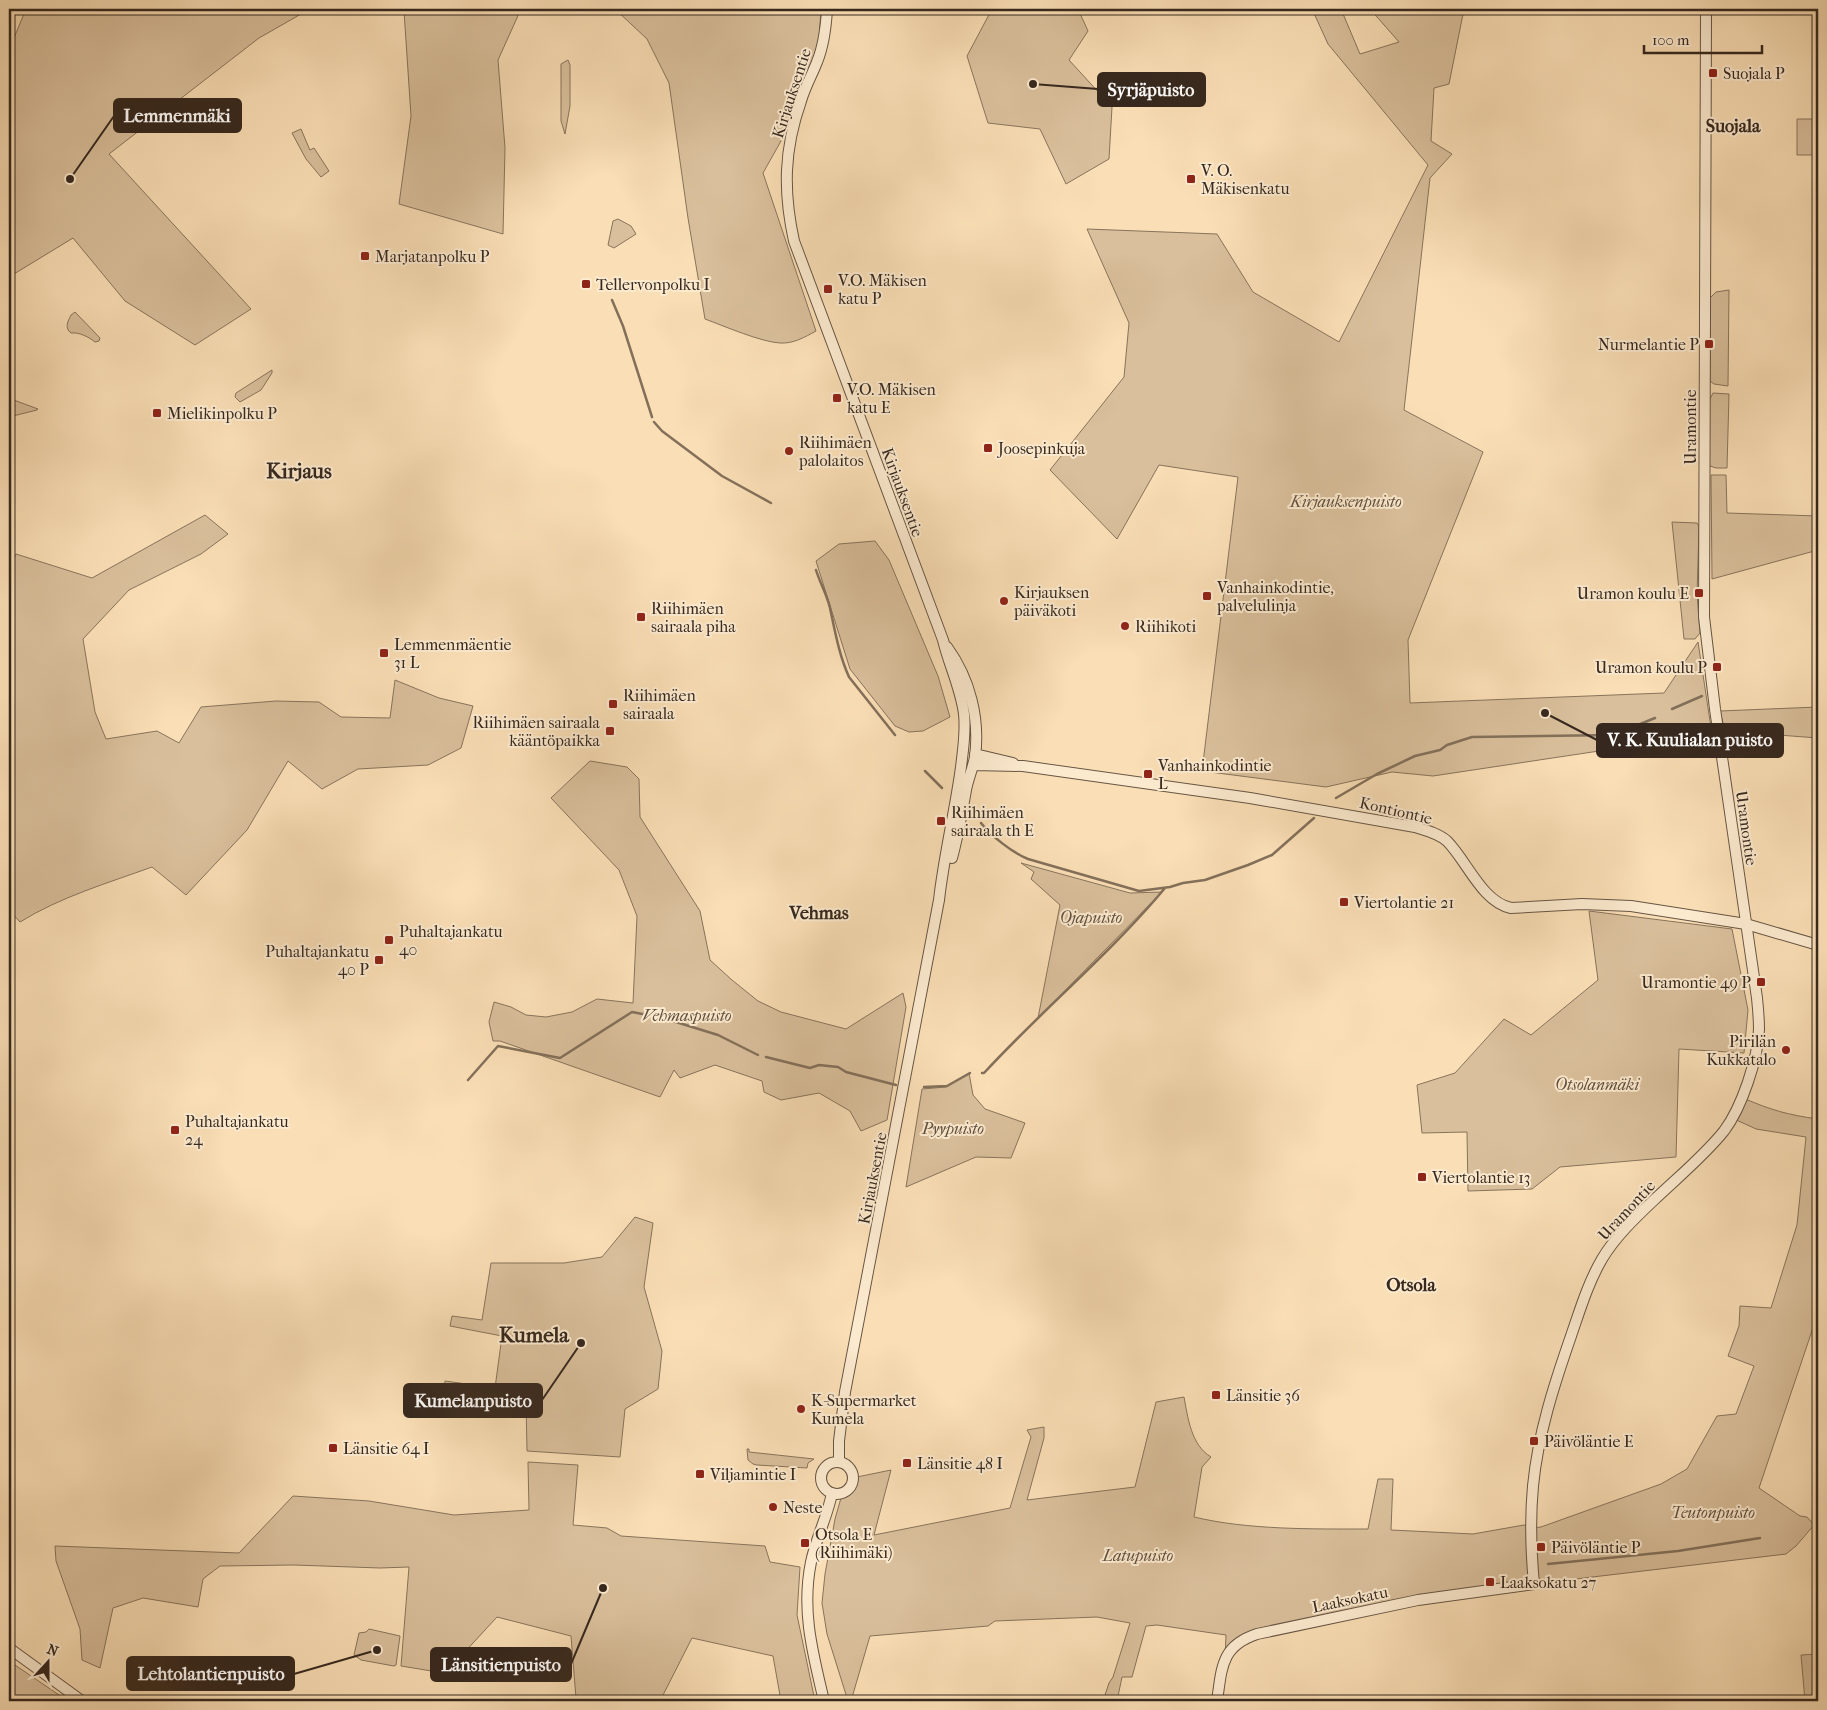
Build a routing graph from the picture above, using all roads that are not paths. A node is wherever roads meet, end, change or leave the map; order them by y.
1 (828, 9) edge
2 (1706, 9) edge
3 (943, 640) junction
4 (975, 754) junction
5 (973, 765) junction
6 (1023, 766) junction
7 (939, 900) junction
8 (1746, 924) junction
9 (1818, 945) edge
10 (839, 1462) junction
11 (832, 1493) junction
12 (1534, 1584) joint
13 (9, 1648) edge
14 (82, 1701) edge
15 (824, 1701) edge
16 (1217, 1701) edge

1 - 3 street, Kirjauksentie
2 - 8 street, Uramontie
3 - 4 street, Kirjauksentie
3 - 7 street, Kirjauksentie
4 - 5 street, Kirjauksentie
4 - 6 street, Kontiontie
5 - 6 street, Kontiontie
5 - 7 street, Kirjauksentie
6 - 8 street, Kontiontie
7 - 10 street, Kirjauksentie
8 - 9 street, Kontiontie
8 - 12 street, Uramontie
10 - 11 street
10 - 11 street
11 - 15 street
12 - 16 street, Laaksokatu
13 - 14 street

